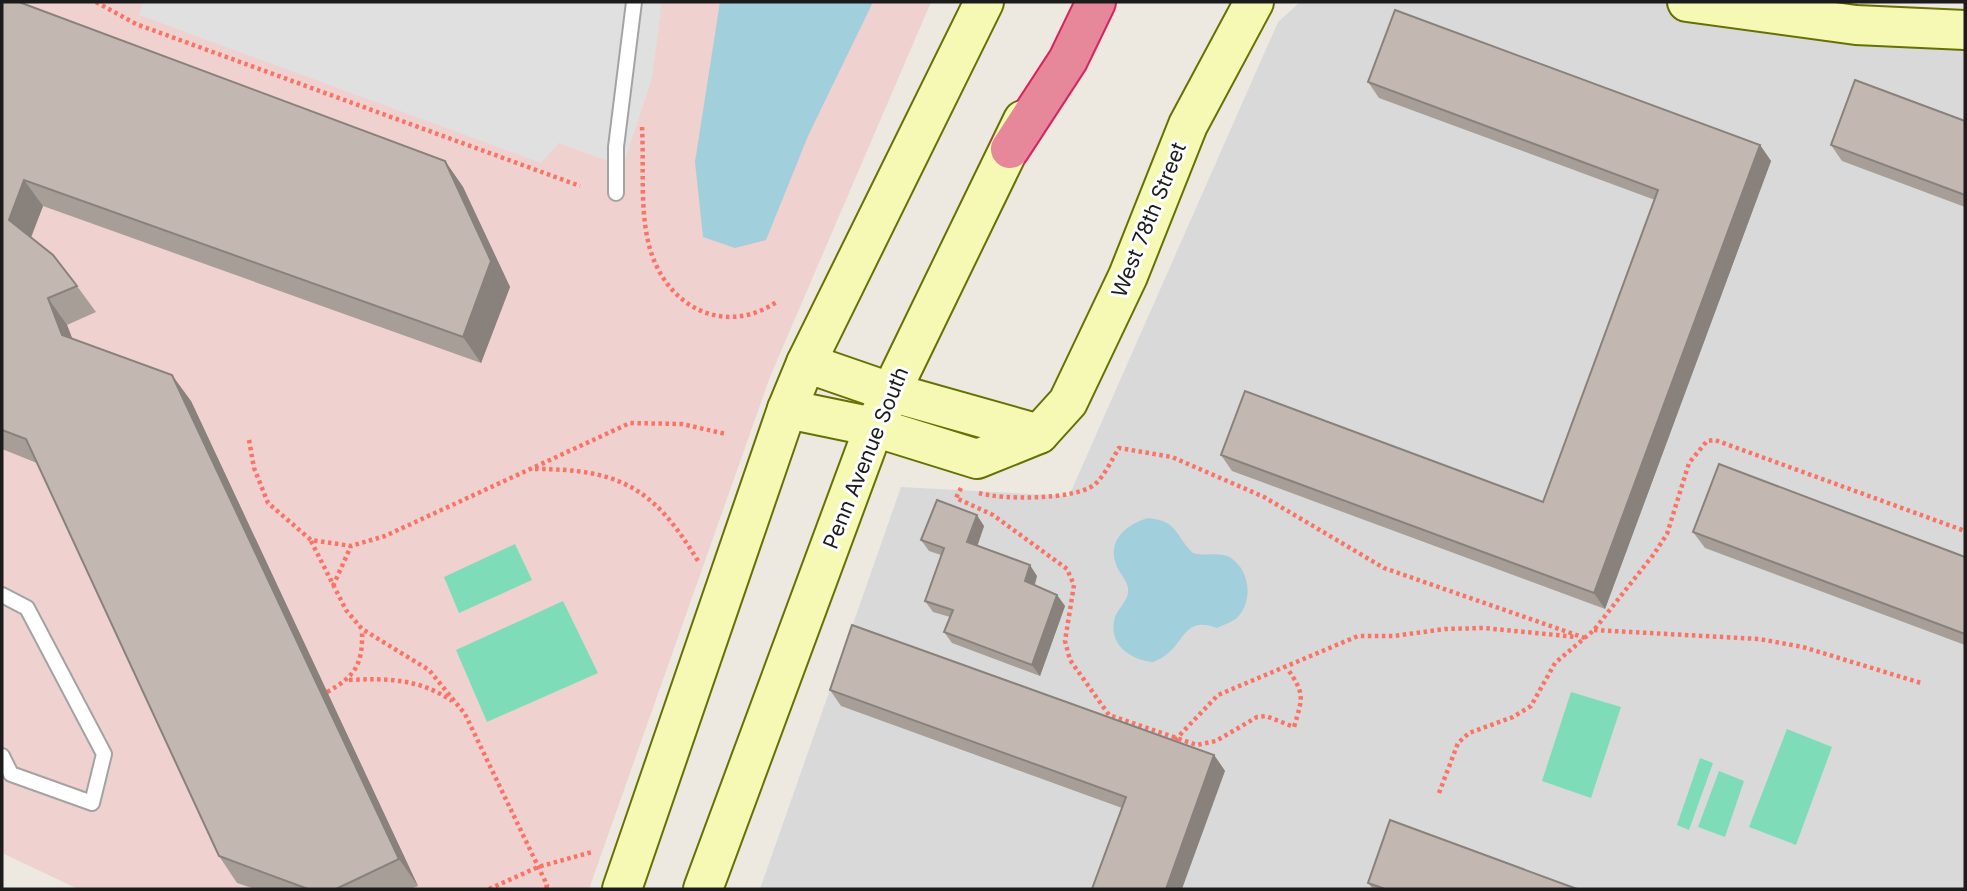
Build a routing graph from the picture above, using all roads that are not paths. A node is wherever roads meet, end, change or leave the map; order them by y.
1 (634, 2) edge
2 (984, 2) edge
3 (1076, 2) edge
4 (1096, 2) edge
5 (1254, 2) edge
6 (1687, 2) edge
7 (1965, 30) edge
8 (1010, 149) junction
9 (616, 193) dead end
10 (806, 363) junction
11 (890, 392) junction
12 (787, 409) junction
13 (874, 427) junction
14 (1039, 434) junction
15 (2, 595) edge
16 (2, 756) edge
17 (622, 889) edge
18 (703, 889) edge

1 - 9 lane
2 - 10 main road
3 - 8 main road, Penn Avenue South
4 - 8 highway
5 - 14 main road, West 78th Street
6 - 7 main road
8 - 11 main road, Penn Avenue South
10 - 11 main road
10 - 12 main road
11 - 13 main road, Penn Avenue South
11 - 14 main road
12 - 13 main road, West 78th Street
12 - 17 main road
13 - 14 main road, West 78th Street
13 - 18 main road, Penn Avenue South
15 - 16 lane

